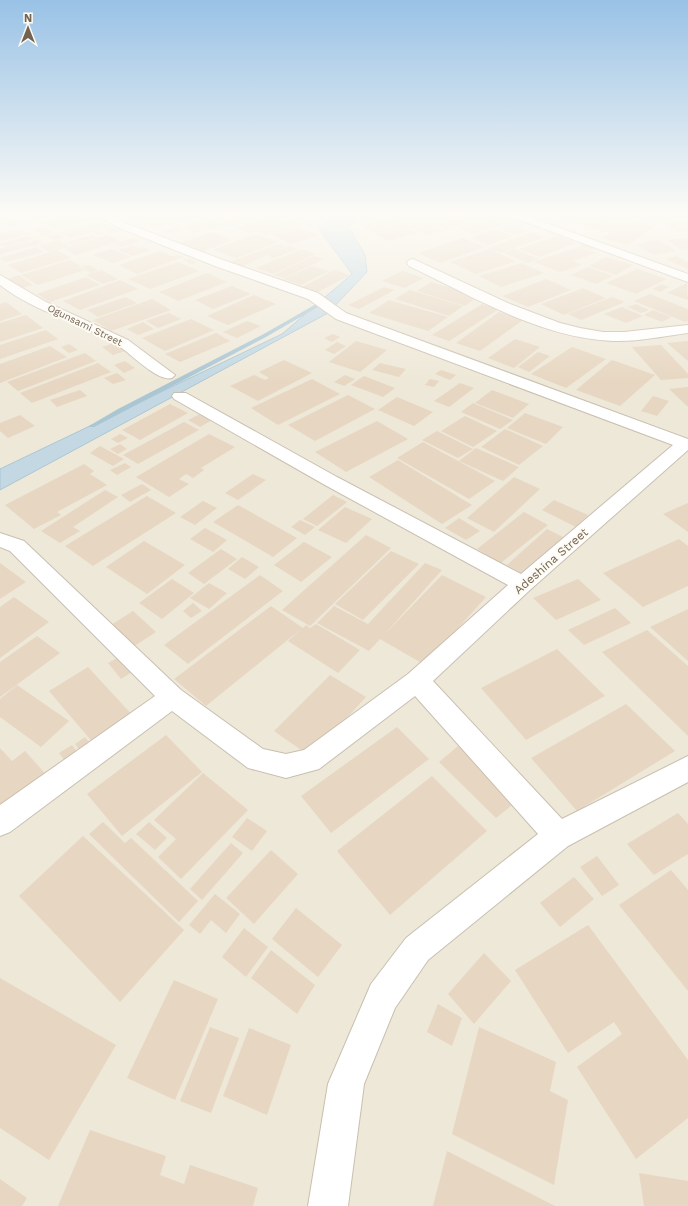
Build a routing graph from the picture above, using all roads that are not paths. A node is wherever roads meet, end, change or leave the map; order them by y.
1 (238, 269) edge
2 (427, 269) edge
3 (664, 269) edge
4 (688, 278) edge
5 (0, 279) edge
6 (688, 329) edge
7 (167, 375) dead end
8 (180, 396) dead end
9 (686, 444) edge
10 (0, 540) edge
11 (523, 584) junction
12 (417, 680) junction
13 (172, 697) junction
14 (688, 768) edge
15 (0, 822) edge
16 (558, 836) junction
17 (328, 1206) edge

1 - 9 street
2 - 6 street
3 - 4 street
5 - 7 street, Ogunsami Street
8 - 11 street
9 - 11 street, Adeshina Street
10 - 13 street, Adeshina Street
11 - 12 street, Adeshina Street
12 - 13 street, Adeshina Street
12 - 16 street
13 - 15 street
14 - 16 street
16 - 17 street

